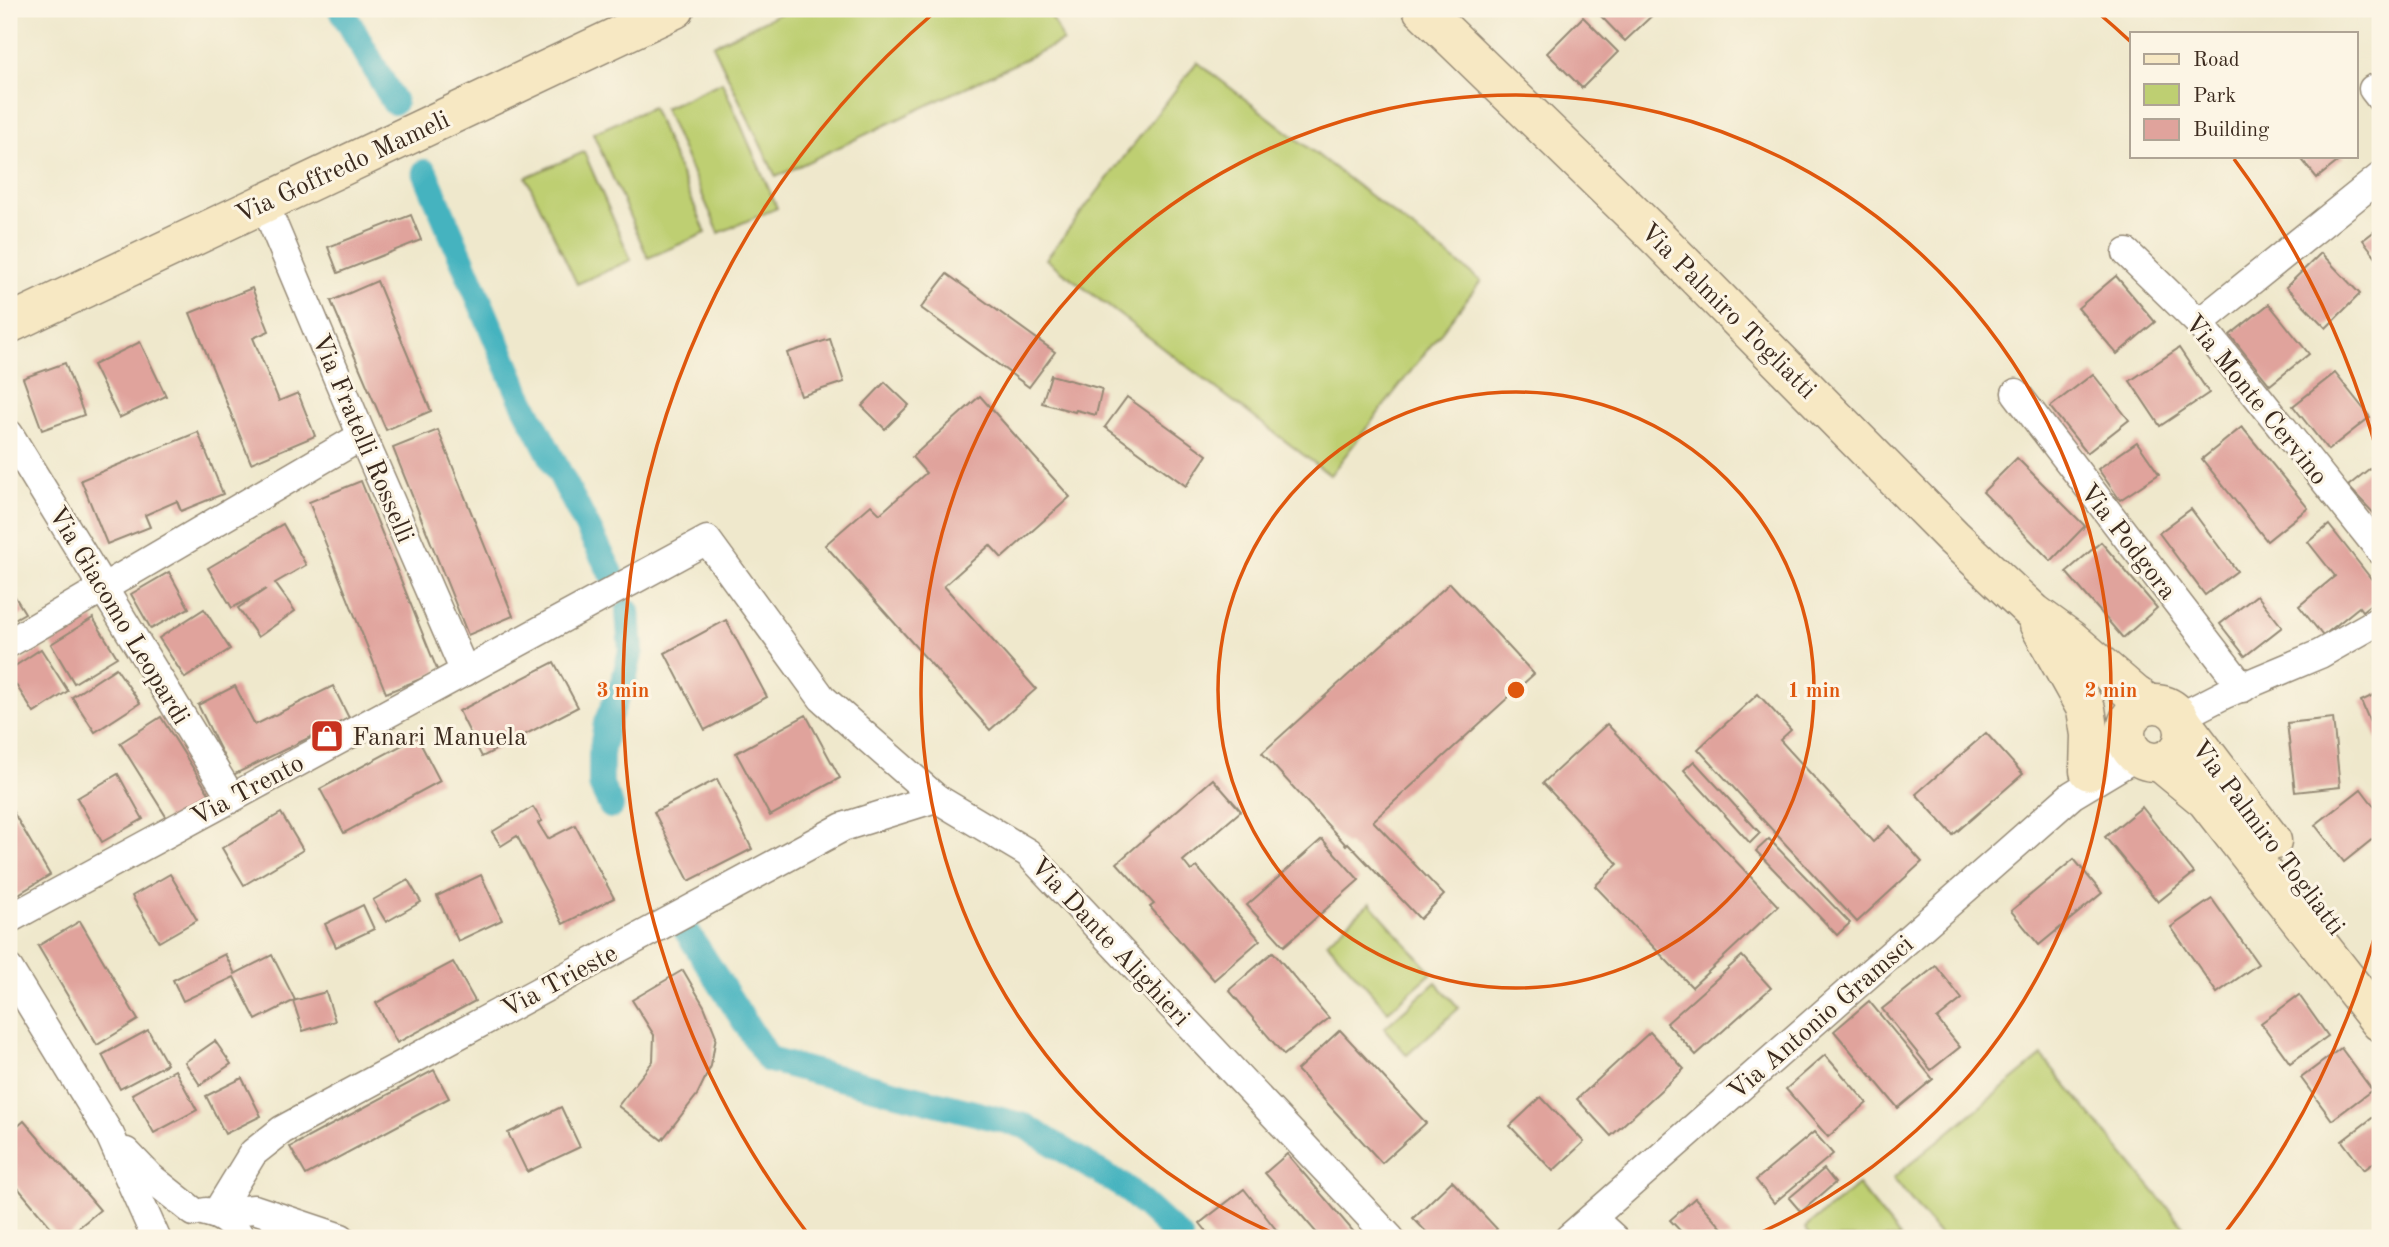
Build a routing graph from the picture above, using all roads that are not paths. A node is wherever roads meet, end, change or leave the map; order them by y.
1 (675, 9) edge
2 (1422, 9) edge
3 (2380, 177) edge
4 (264, 203) junction
5 (2127, 253) dead end
6 (20, 317) edge
7 (2199, 323) junction
8 (2016, 393) dead end
9 (9, 433) edge
10 (362, 436) junction
11 (707, 540) joint
12 (2380, 550) edge
13 (103, 589) junction
14 (2034, 613) junction
15 (2380, 620) edge
16 (9, 643) edge
17 (465, 672) junction
18 (2243, 688) junction
19 (2079, 694) junction
20 (2152, 733) junction
21 (2080, 783) junction
22 (231, 797) junction
23 (936, 798) junction
24 (9, 919) edge
25 (9, 969) edge
26 (2380, 982) edge
27 (2380, 1022) edge
28 (110, 1135) junction
29 (207, 1212) junction
30 (1592, 1218) junction
31 (324, 1237) edge
32 (157, 1238) edge
33 (241, 1238) edge
34 (1390, 1238) edge
35 (1569, 1238) edge
36 (1615, 1238) edge

1 - 4 street, Via Goffredo Mameli
2 - 14 street, Via Palmiro Togliatti
3 - 7 street
4 - 6 street, Via Goffredo Mameli
4 - 10 street, Via Fratelli Rosselli
5 - 7 street, Via Monte Cervino
7 - 12 street, Via Monte Cervino
8 - 18 street, Via Podgora
9 - 13 street, Via Giacomo Leopardi
10 - 13 street
10 - 17 street, Via Fratelli Rosselli
11 - 17 street, Via Trento
11 - 23 street, Via Dante Alighieri
13 - 16 street
13 - 22 street, Via Giacomo Leopardi
14 - 19 street, Via Palmiro Togliatti
14 - 20 street, Via Palmiro Togliatti
15 - 18 street, Via Antonio Gramsci
17 - 22 street, Via Trento
18 - 20 street, Via Antonio Gramsci
19 - 20 street, Via Palmiro Togliatti
19 - 21 street, Via Palmiro Togliatti
20 - 21 street, Via Antonio Gramsci
20 - 26 street, Via Palmiro Togliatti
20 - 27 street, Via Palmiro Togliatti
21 - 30 street, Via Antonio Gramsci
22 - 24 street, Via Trento
23 - 29 street, Via Trieste
23 - 34 street, Via Dante Alighieri
25 - 28 street
28 - 29 street
28 - 32 street
29 - 31 street
29 - 32 street
29 - 33 street
30 - 35 street, Via Antonio Gramsci
30 - 36 street

